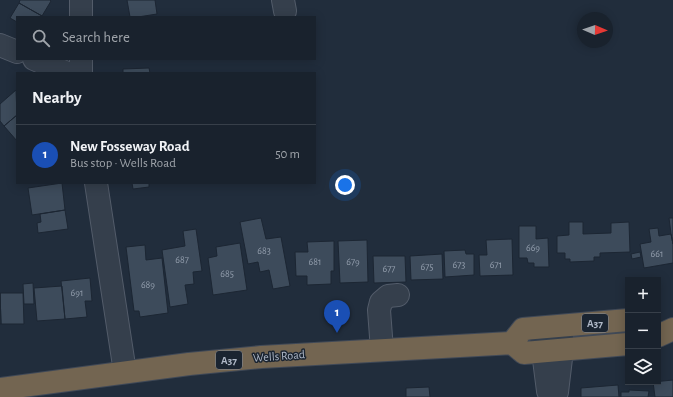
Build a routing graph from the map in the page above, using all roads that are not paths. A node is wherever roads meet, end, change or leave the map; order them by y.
1 (81, 0) edge
2 (81, 16) edge
3 (0, 45) edge
4 (16, 52) edge
5 (36, 60) edge
6 (81, 60) edge
7 (65, 72) edge
8 (81, 72) edge
9 (96, 184) edge
10 (398, 295) dead end
11 (625, 320) edge
12 (562, 326) junction
13 (540, 328) junction
14 (512, 343) junction
15 (625, 344) edge
16 (382, 350) junction
17 (552, 351) junction
18 (125, 372) junction
19 (0, 389) edge
20 (552, 397) edge

1 - 2 street
3 - 4 street
5 - 7 street
6 - 8 street
9 - 18 street
10 - 16 street
11 - 12 highway, A37
12 - 13 highway, A37
12 - 17 street
13 - 14 highway, A37
13 - 17 street
14 - 16 highway, Wells Road / A37
14 - 17 highway, A37
15 - 17 highway, A37
16 - 18 highway, Wells Road / A37
17 - 20 street
18 - 19 highway, Wells Road / A37

